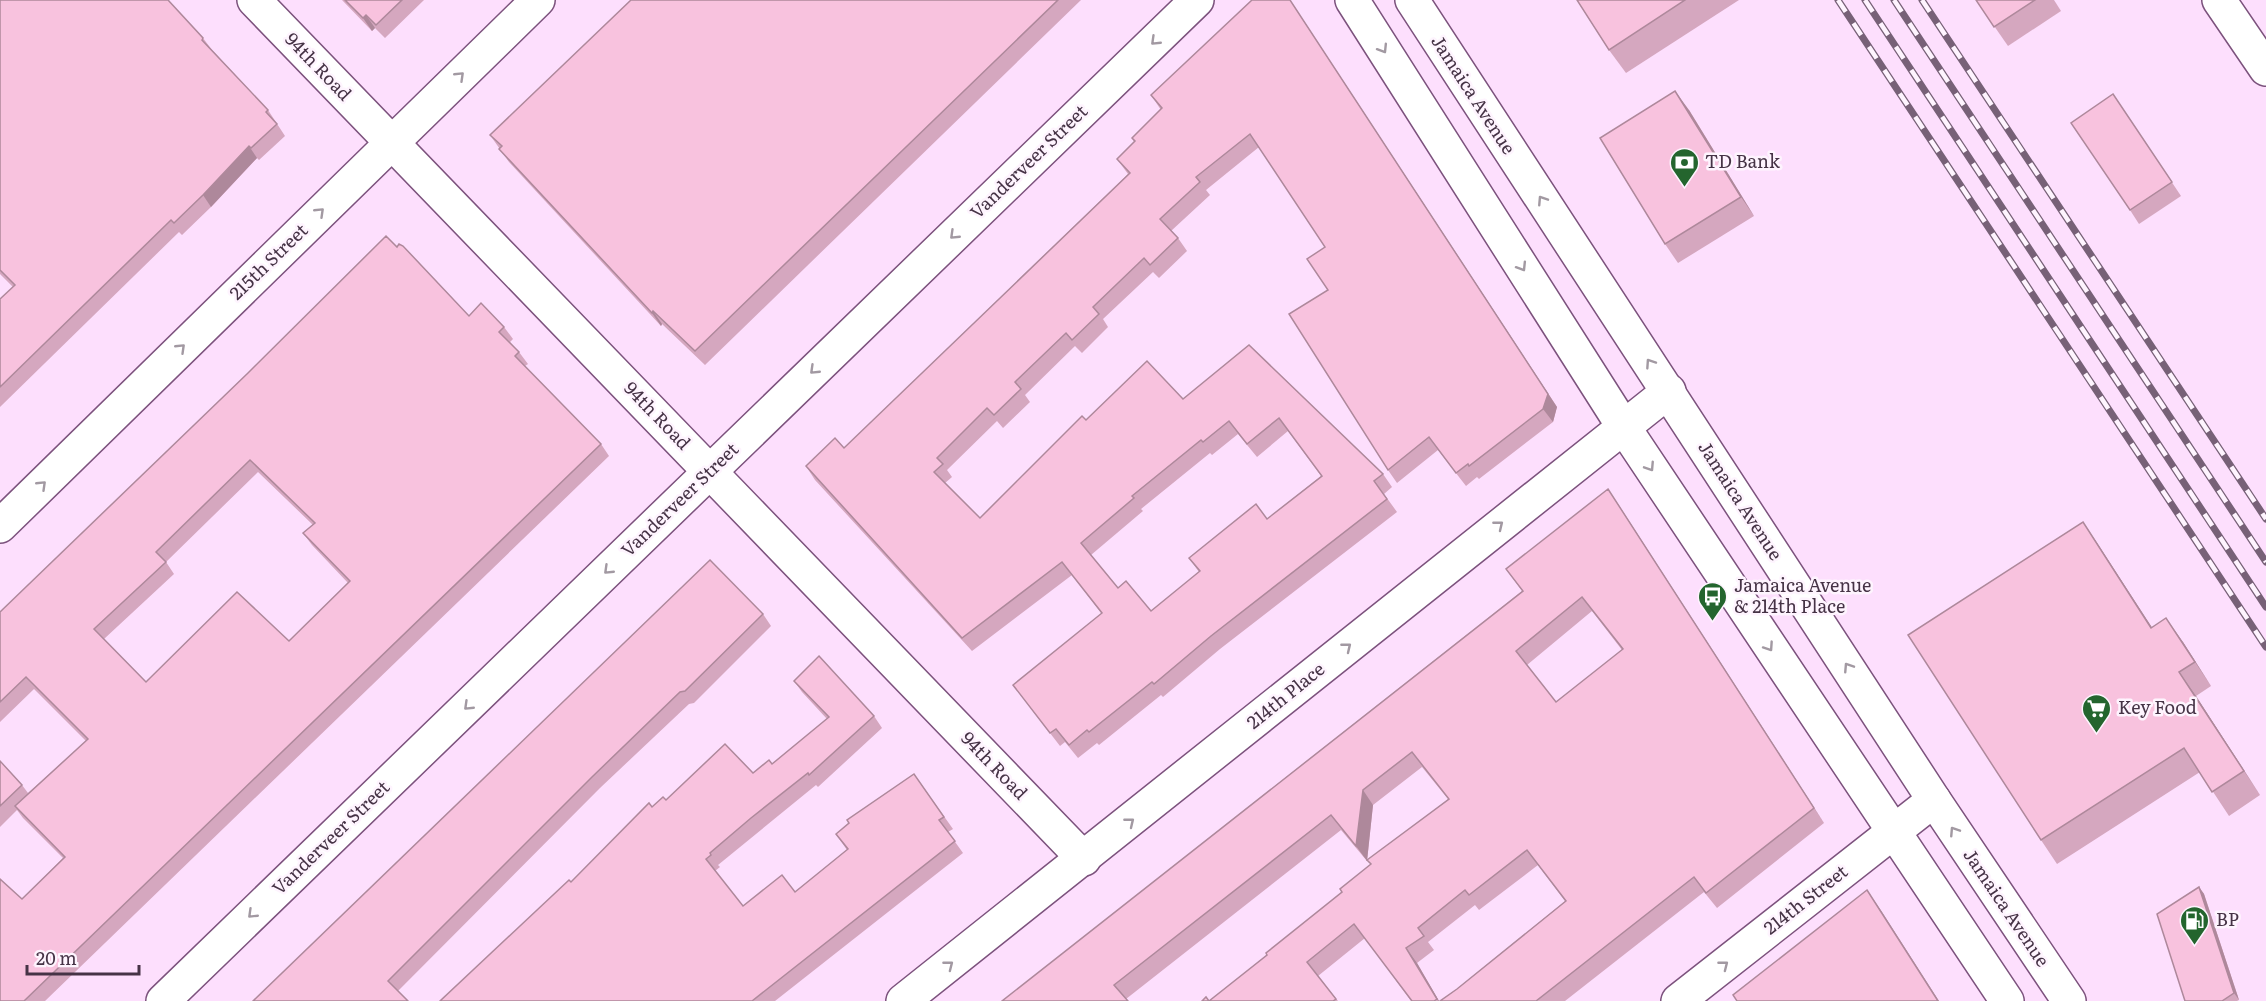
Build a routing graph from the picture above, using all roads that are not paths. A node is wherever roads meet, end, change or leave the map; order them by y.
1 (254, 0) edge
2 (538, 0) edge
3 (1197, 0) edge
4 (1352, 0) edge
5 (1412, 0) edge
6 (2219, 0) edge
7 (2266, 69) edge
8 (391, 142) junction
9 (1669, 391) junction
10 (1623, 426) junction
11 (710, 471) junction
12 (0, 526) edge
13 (1934, 801) junction
14 (1892, 832) junction
15 (1084, 859) junction
16 (163, 1001) edge
17 (903, 1001) edge
18 (1678, 1001) edge
19 (2007, 1001) edge
20 (2069, 1001) edge

1 - 8 street, 94th Road
8 -> 2 street, 215th Street
3 -> 11 street, Vanderveer Street
4 -> 10 street
9 -> 5 street, Jamaica Avenue
6 - 7 street
8 - 11 street, 94th Road
12 -> 8 street, 215th Street
9 - 10 street, 214th Place
13 -> 9 street, Jamaica Avenue
10 -> 14 street
15 -> 10 street, 214th Place
11 - 15 street, 94th Road
11 -> 16 street, Vanderveer Street
13 - 14 street, 214th Street
20 -> 13 street, Jamaica Avenue
18 -> 14 street, 214th Street
14 - 19 street
17 -> 15 street, 214th Place

